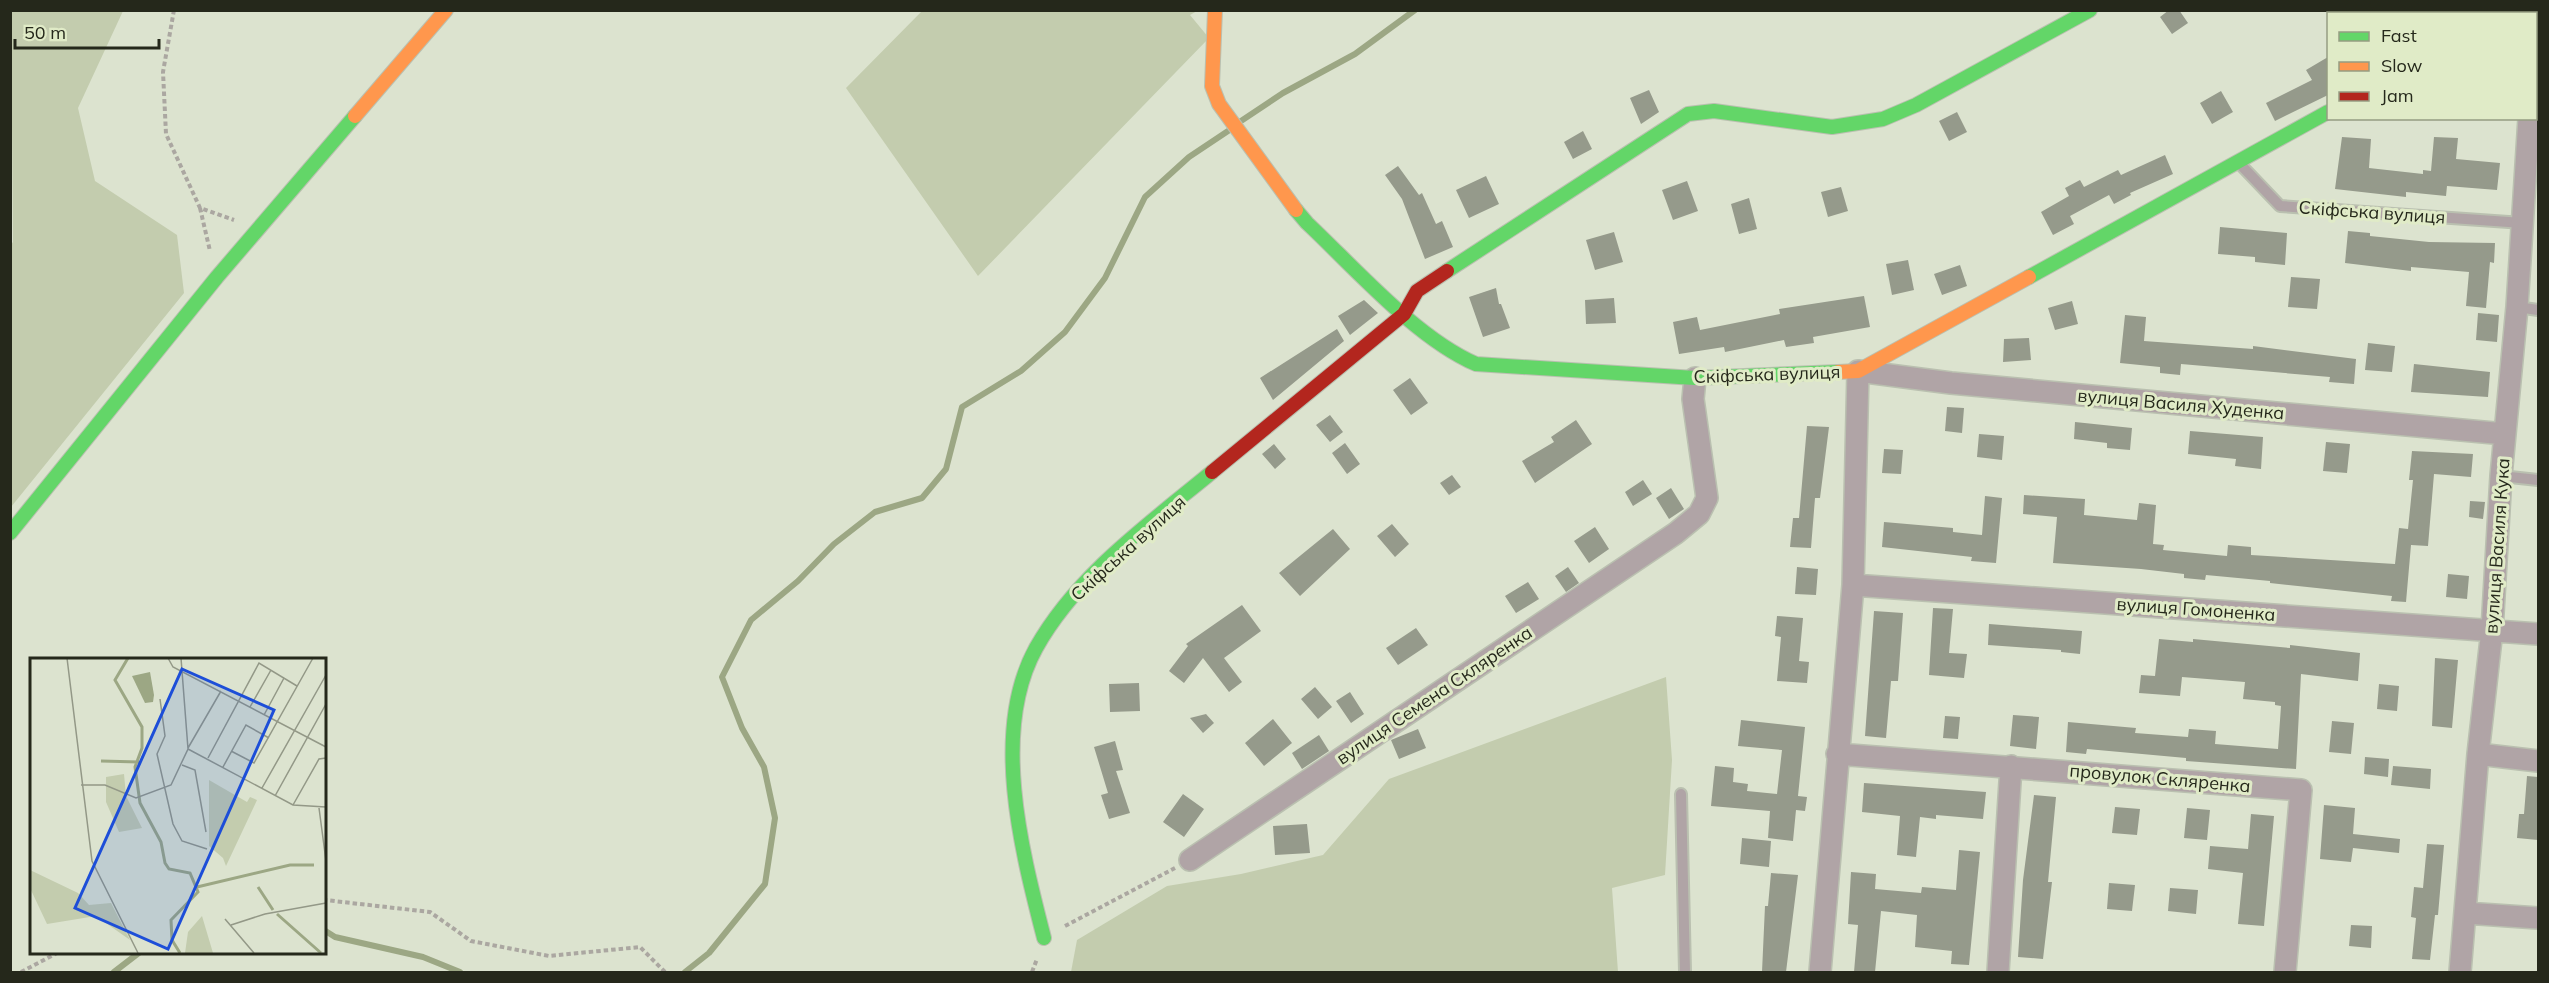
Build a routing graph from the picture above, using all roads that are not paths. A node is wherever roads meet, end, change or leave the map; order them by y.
1 (446, 10) edge
2 (1215, 10) edge
3 (2090, 10) edge
4 (2327, 113) edge
5 (2529, 120) edge
6 (2533, 144) edge
7 (2238, 162) junction
8 (2523, 223) junction
9 (2517, 307) junction
10 (2538, 310) edge
11 (1404, 314) junction
12 (1858, 370) junction
13 (1695, 378) junction
14 (2505, 434) junction
15 (2501, 476) junction
16 (2538, 480) edge
17 (10, 533) edge
18 (1853, 585) junction
19 (2492, 630) junction
20 (2538, 634) edge
21 (1836, 754) junction
22 (2478, 754) junction
23 (2538, 761) edge
24 (2011, 765) junction
25 (1681, 794) dead end
26 (1190, 860) road end
27 (2466, 913) junction
28 (2538, 918) edge
29 (1044, 938) road end
30 (1685, 972) edge
31 (1820, 972) edge
32 (1998, 972) edge
33 (2285, 972) edge
34 (2460, 972) edge

1 - 17 street
2 - 11 street, Скіфська вулиця
3 - 11 street, Скіфська вулиця
4 - 7 street, Скіфська вулиця
5 - 6 street, вулиця Василя Кука
6 - 8 street, вулиця Василя Кука
7 - 8 lane, Скіфська вулиця
7 - 12 street, Скіфська вулиця
8 - 9 street, вулиця Василя Кука
9 - 10 lane
9 - 14 street, вулиця Василя Кука
11 - 13 street, Скіфська вулиця
11 - 29 street, Скіфська вулиця
12 - 13 street, Скіфська вулиця
12 - 14 street, вулиця Василя Худенка
12 - 18 street
13 - 26 street, вулиця Семена Скляренка
14 - 15 street, вулиця Василя Кука
15 - 16 lane
15 - 19 street, вулиця Василя Кука
18 - 19 street, вулиця Гомоненка
18 - 21 street
19 - 20 street, вулиця Гомоненка
19 - 22 street, вулиця Василя Кука
21 - 24 street, провулок Скляренка
21 - 31 street
22 - 23 street
22 - 27 street, вулиця Василя Кука
24 - 32 street
24 - 33 street, провулок Скляренка
25 - 30 lane
27 - 28 street
27 - 34 street, вулиця Василя Кука

